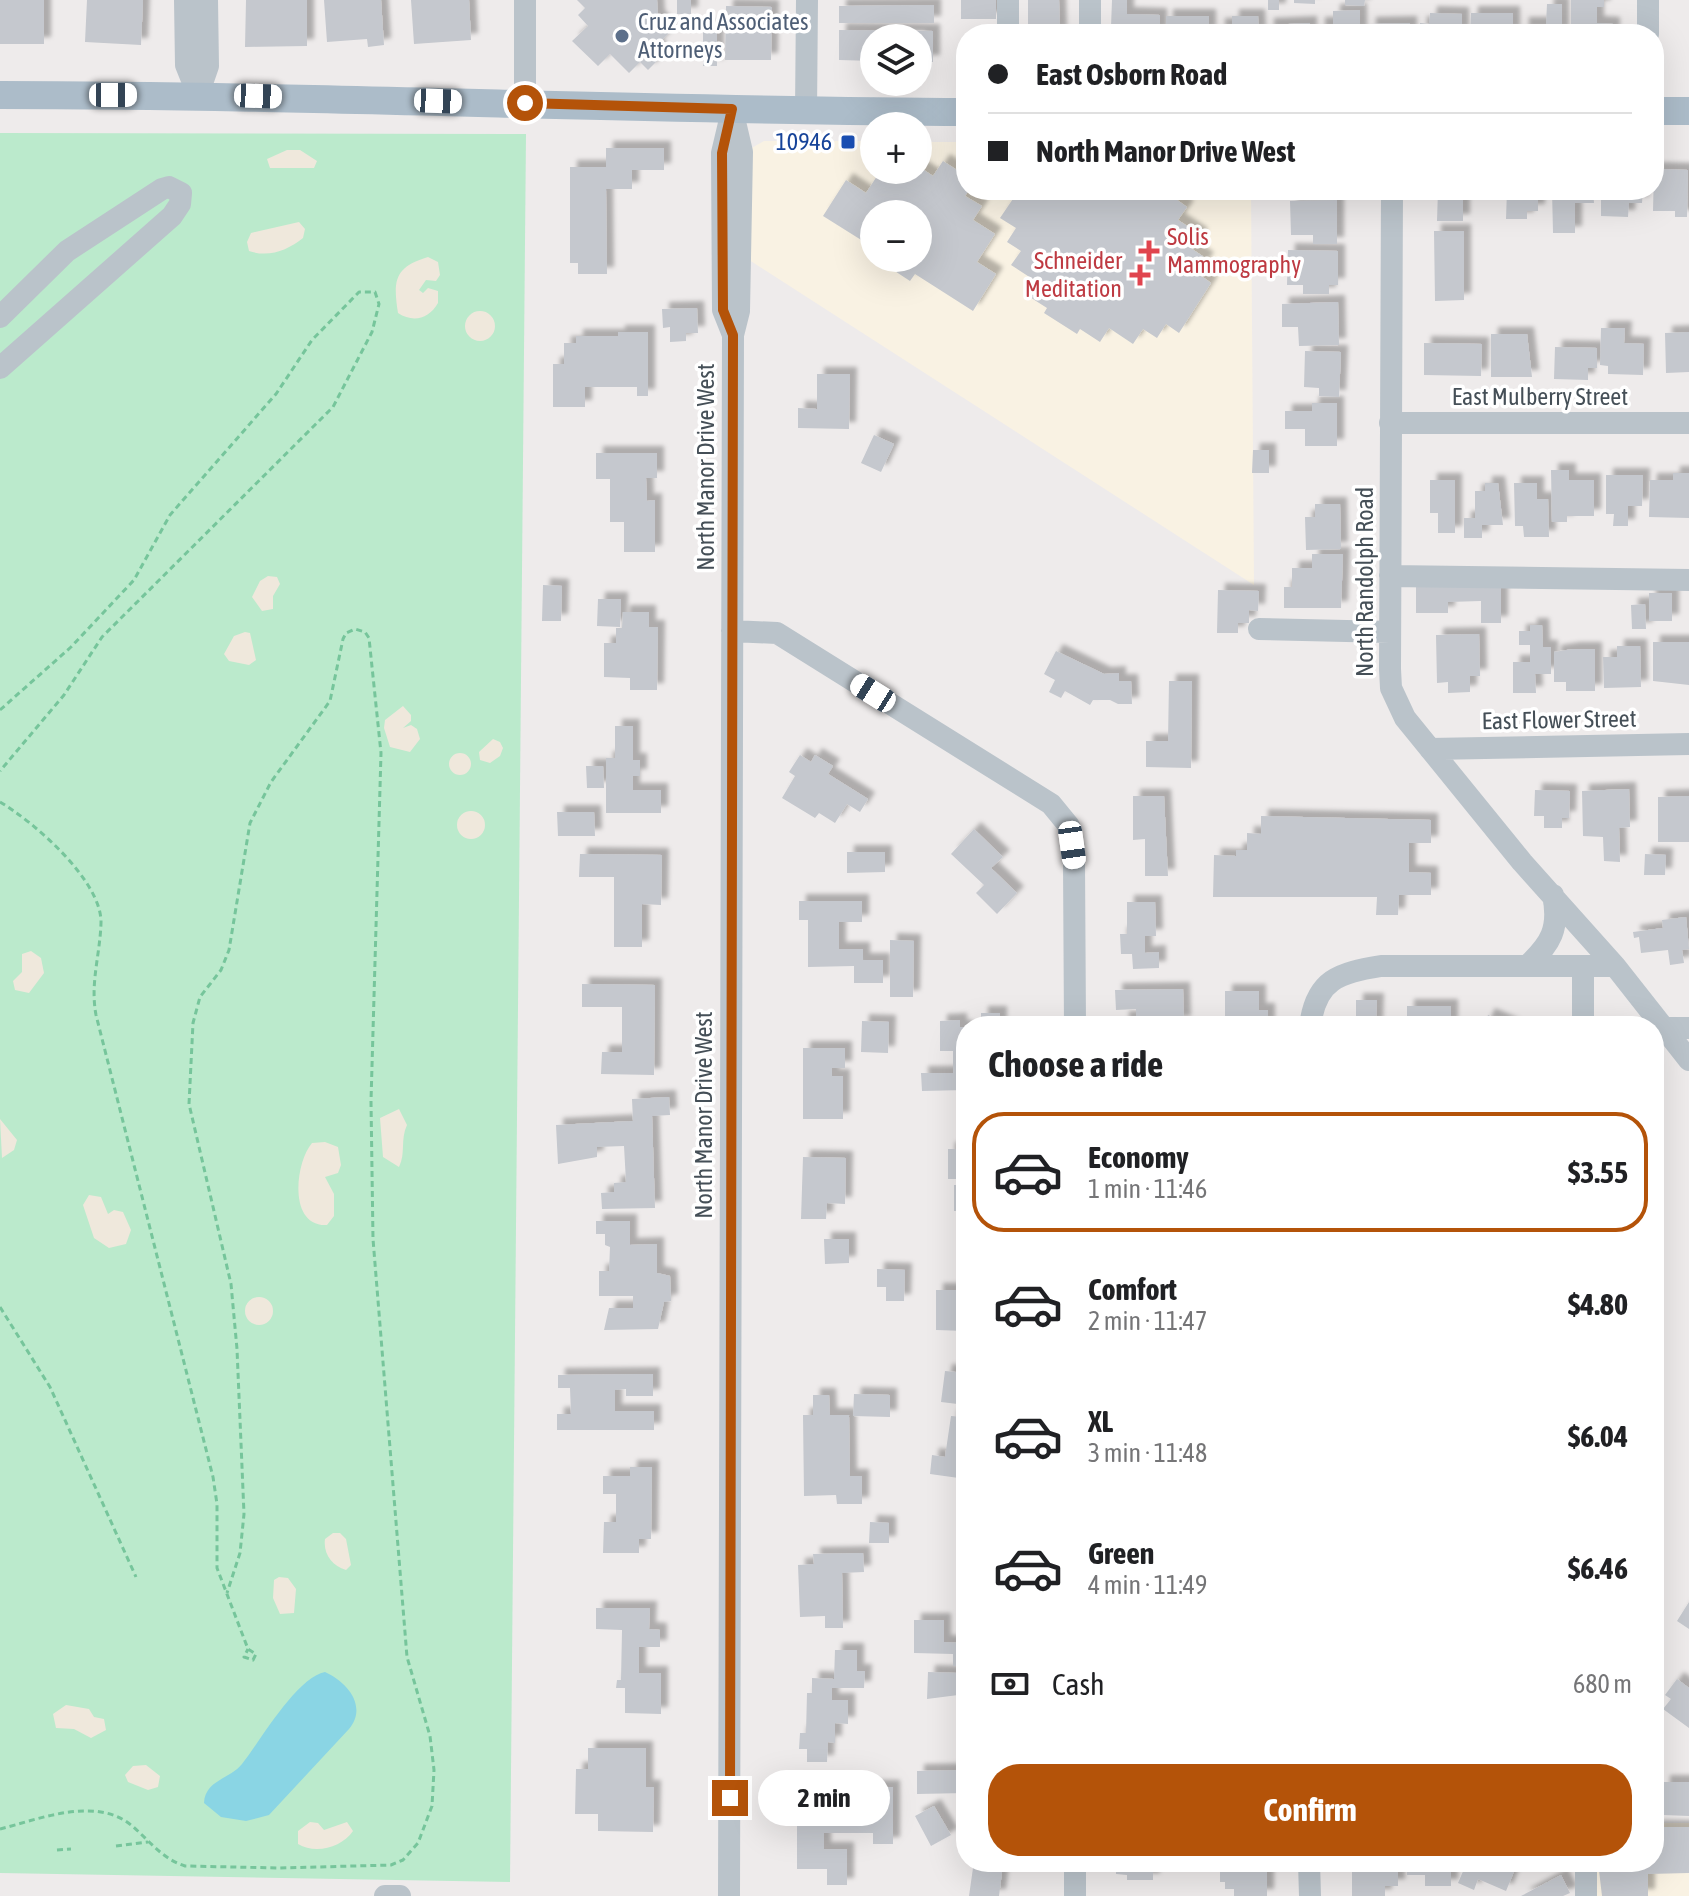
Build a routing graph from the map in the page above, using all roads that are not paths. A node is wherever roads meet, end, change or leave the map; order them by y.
1 (525, 0) edge
2 (807, 0) edge
3 (1008, 0) edge
4 (1090, 0) edge
5 (1648, 0) edge
6 (196, 5) edge
7 (1008, 24) edge
8 (1090, 24) edge
9 (1648, 24) edge
10 (0, 95) edge
11 (198, 95) junction
12 (525, 103) junction
13 (732, 109) junction
14 (1664, 111) edge
15 (1689, 111) edge
16 (806, 112) junction
17 (956, 112) edge
18 (1392, 200) edge
19 (0, 317) edge
20 (0, 368) edge
21 (1390, 423) junction
22 (1689, 423) edge
23 (1390, 576) junction
24 (1689, 580) edge
25 (1259, 629) dead end
26 (732, 631) junction
27 (1390, 632) junction
28 (1689, 744) edge
29 (1430, 749) junction
30 (1553, 895) junction
31 (1527, 966) junction
32 (1583, 966) junction
33 (1615, 966) junction
34 (1075, 1016) edge
35 (1312, 1016) edge
36 (1583, 1016) edge
37 (1655, 1016) edge
38 (1664, 1028) joint
39 (1689, 1028) edge
40 (1689, 1060) edge
41 (1075, 1872) edge
42 (1309, 1872) edge
43 (1586, 1872) edge
44 (385, 1896) edge
45 (400, 1896) edge
46 (729, 1896) edge
47 (1075, 1896) edge
48 (1310, 1896) edge
49 (1586, 1896) edge

1 - 12 street
2 - 16 street
3 - 7 street
4 - 8 street
5 - 9 street
6 - 11 street
10 - 11 main road
11 - 12 main road
12 - 13 main road
13 - 16 main road
13 - 26 street, North Manor Drive West
14 - 15 main road
16 - 17 main road
18 - 21 street, North Randolph Road
19 - 20 street
21 - 22 street, East Mulberry Street
21 - 23 street, North Randolph Road
23 - 24 street
23 - 27 street, North Randolph Road
25 - 27 street
26 - 34 street
26 - 46 street, North Manor Drive West
27 - 29 street, North Randolph Road
28 - 29 street, East Flower Street
29 - 30 street, North Randolph Road
30 - 31 street
30 - 33 street, North Randolph Road
31 - 32 street
31 - 35 street
32 - 33 street
32 - 36 street
33 - 37 street, North Randolph Road
38 - 39 street
38 - 40 street, North Randolph Road
41 - 47 street
42 - 48 street
43 - 49 street
44 - 45 street

